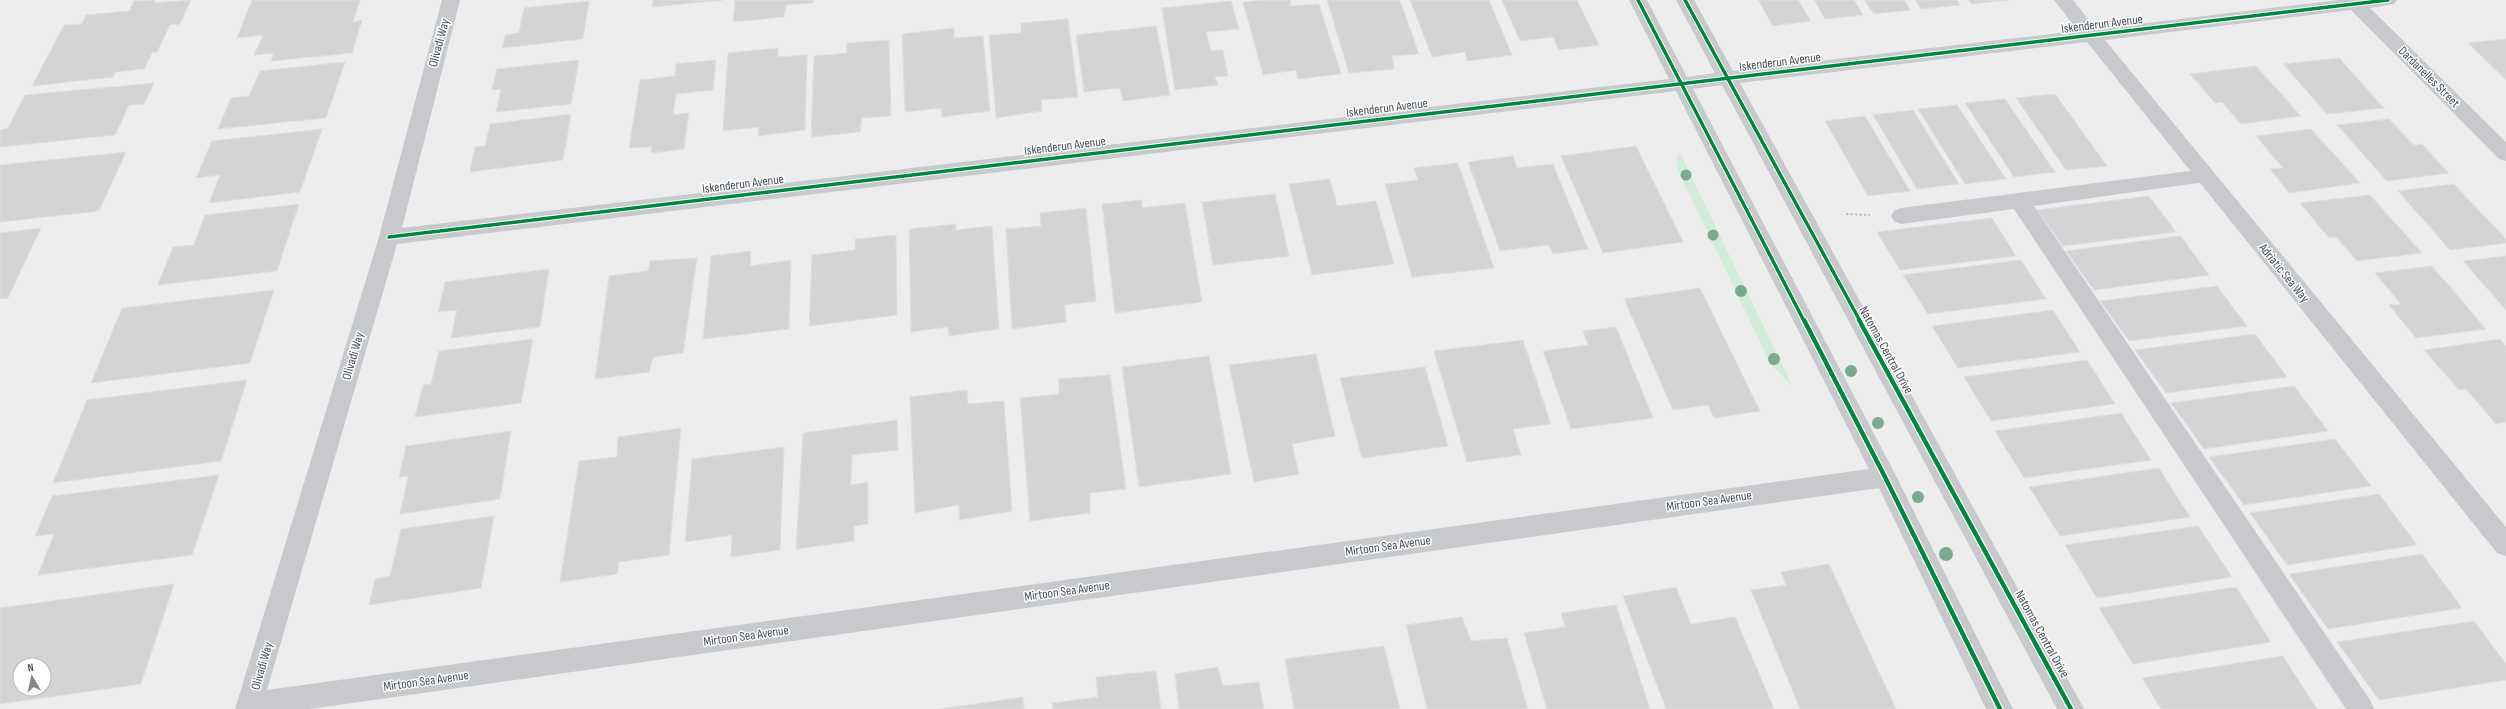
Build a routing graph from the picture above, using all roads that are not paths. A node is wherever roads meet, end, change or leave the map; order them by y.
1 (451, 0) edge
2 (1638, 0) edge
3 (1685, 0) edge
4 (2063, 0) edge
5 (2388, 0) edge
6 (2353, 2) edge
7 (2091, 35) junction
8 (1727, 78) junction
9 (1681, 84) junction
10 (2506, 154) edge
11 (2206, 176) junction
12 (2019, 200) junction
13 (1901, 216) dead end
14 (389, 236) junction
15 (1885, 477) junction
16 (2506, 545) edge
17 (249, 707) edge
18 (2000, 709) edge
19 (2071, 709) edge
20 (2361, 709) edge

1 - 14 street, Olivadi Way
2 - 9 street
3 - 8 street, Natomas Central Drive
4 - 7 street, Adriatic Sea Way
5 - 6 street, Iskenderun Avenue
6 - 7 street, Iskenderun Avenue
6 - 10 street, Dardanelles Street
7 - 8 street, Iskenderun Avenue
7 - 11 street, Adriatic Sea Way
8 - 9 street, Iskenderun Avenue
8 - 19 street, Natomas Central Drive
9 - 14 street, Iskenderun Avenue
9 - 15 street
11 - 12 street
11 - 16 street, Adriatic Sea Way
12 - 13 street
12 - 20 street
14 - 17 street, Olivadi Way
15 - 17 street, Mirtoon Sea Avenue
15 - 18 street

